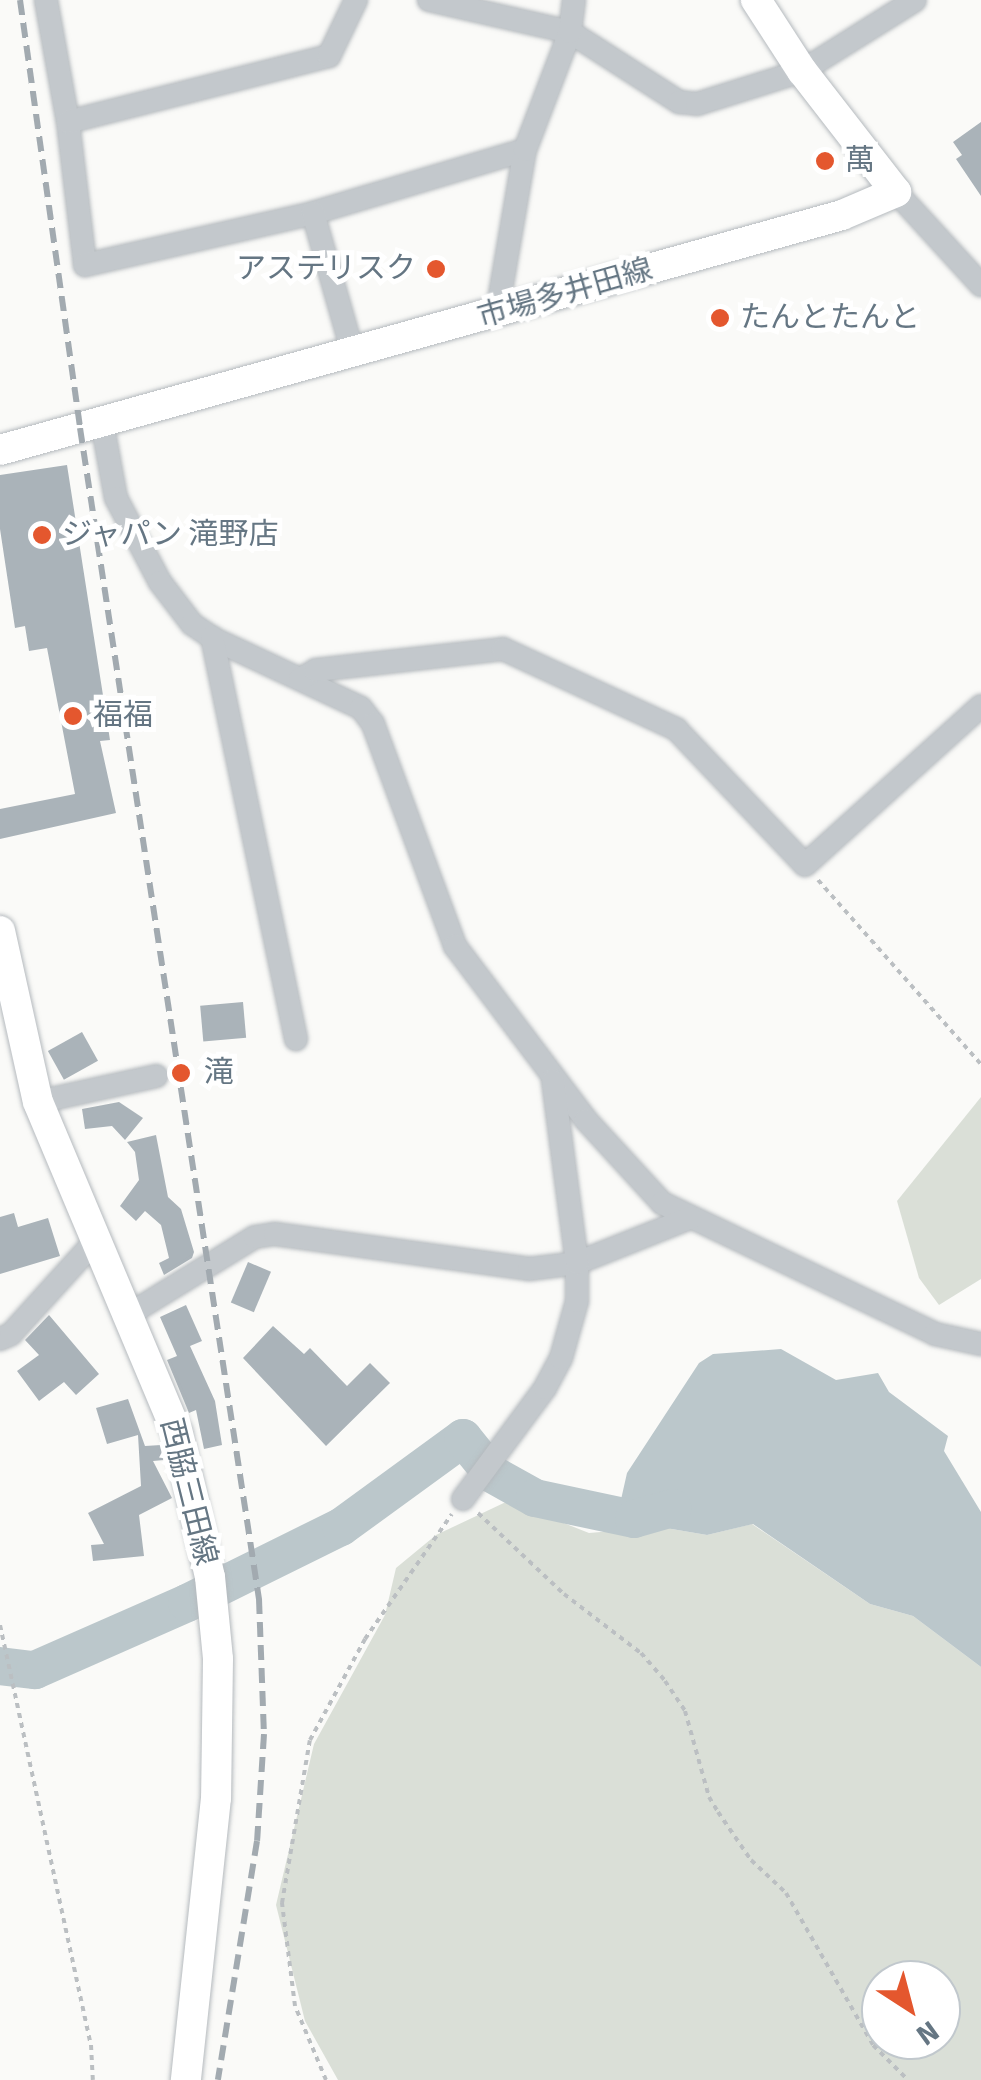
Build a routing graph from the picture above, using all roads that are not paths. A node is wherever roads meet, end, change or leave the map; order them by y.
1 (46, 0) edge
2 (356, 0) edge
3 (430, 0) edge
4 (574, 0) edge
5 (756, 0) edge
6 (916, 0) edge
7 (570, 32) junction
8 (802, 71) junction
9 (68, 122) junction
10 (525, 150) junction
11 (896, 192) junction
12 (313, 213) junction
13 (981, 286) edge
14 (497, 314) junction
15 (353, 353) junction
16 (102, 422) junction
17 (0, 450) edge
18 (212, 637) junction
19 (300, 678) junction
20 (981, 706) edge
21 (0, 931) edge
22 (3, 959) edge
23 (296, 1039) dead end
24 (156, 1076) dead end
25 (553, 1078) junction
26 (38, 1102) junction
27 (690, 1218) junction
28 (96, 1240) junction
29 (577, 1263) junction
30 (128, 1315) junction
31 (0, 1340) edge
32 (981, 1344) edge
33 (462, 1500) road end
34 (186, 2080) edge

1 - 9 street
2 - 9 street
3 - 7 street
4 - 7 street
5 - 8 main road
6 - 8 street
7 - 8 street
7 - 10 street
8 - 11 main road
9 - 12 street
10 - 12 street
10 - 14 street
11 - 13 street
11 - 14 main road, 市場多井田線
12 - 15 street
14 - 15 main road, 市場多井田線
15 - 16 main road, 市場多井田線
16 - 17 main road, 市場多井田線
16 - 18 street
18 - 19 street
18 - 23 street
19 - 20 street
19 - 25 street
21 - 22 main road, 西脇三田線
22 - 26 main road, 西脇三田線
24 - 26 street
25 - 27 street
25 - 29 street
26 - 28 main road, 西脇三田線
27 - 29 street
27 - 32 street
28 - 30 main road, 西脇三田線
28 - 31 street
29 - 30 street
29 - 33 street
30 - 34 main road, 西脇三田線

